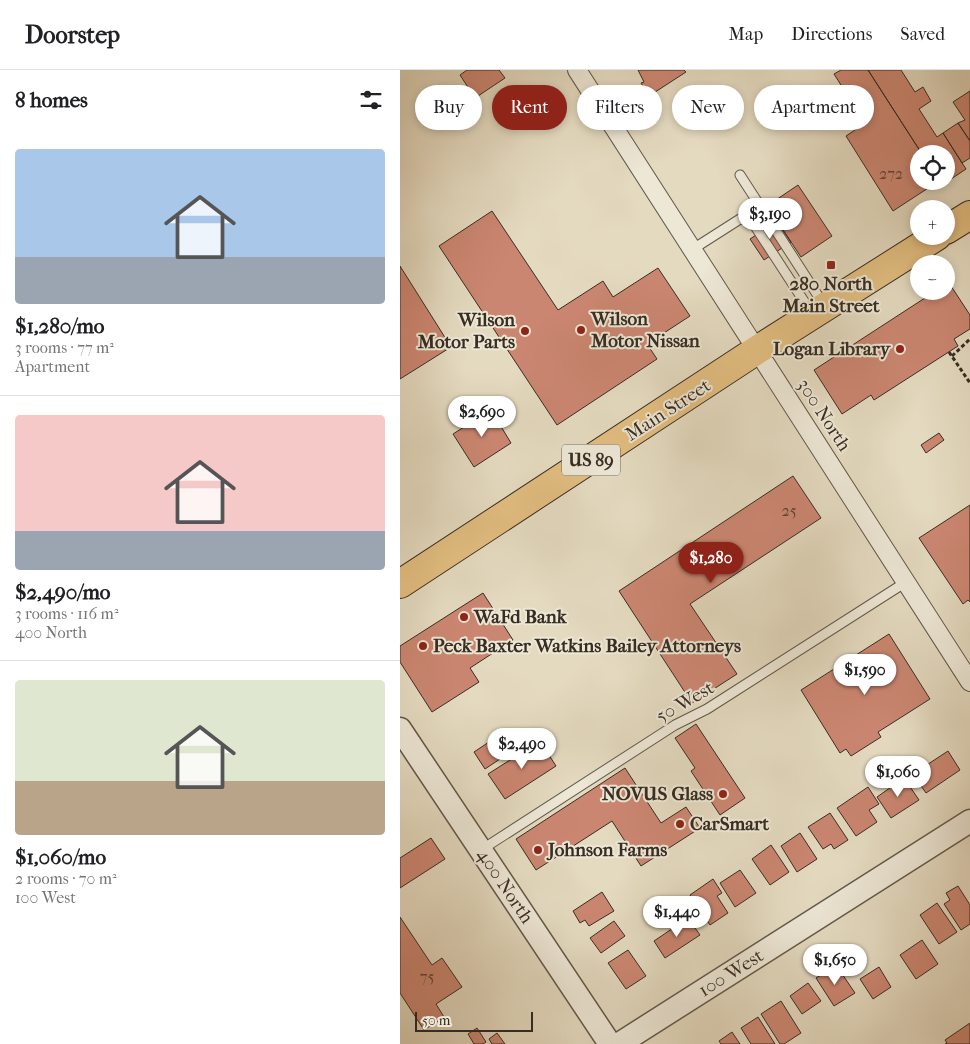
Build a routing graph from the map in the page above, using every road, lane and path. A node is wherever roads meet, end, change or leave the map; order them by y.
1 (577, 70) edge
2 (740, 175) dead end
3 (970, 215) edge
4 (955, 224) edge
5 (923, 245) edge
6 (692, 249) junction
7 (819, 311) junction
8 (970, 339) edge
9 (757, 350) junction
10 (949, 352) dead end
11 (952, 356) junction
12 (970, 384) edge
13 (906, 582) junction
14 (400, 584) edge
15 (970, 682) edge
16 (400, 729) edge
17 (970, 821) edge
18 (481, 850) junction
19 (610, 1044) edge
20 (619, 1044) edge

1 - 6 street, 300 North
2 - 7 lane
3 - 4 main road
5 - 7 main road, Main Street / US 89
6 - 7 lane
6 - 9 street, 300 North
7 - 9 main road, Main Street / US 89
8 - 11 path
9 - 13 street, 300 North
9 - 14 main road, Main Street / US 89
10 - 11 path
11 - 12 path
13 - 15 street, 300 North
13 - 18 lane, 50 West
16 - 18 street, 400 North
17 - 20 street, 100 West
18 - 19 street, 400 North

